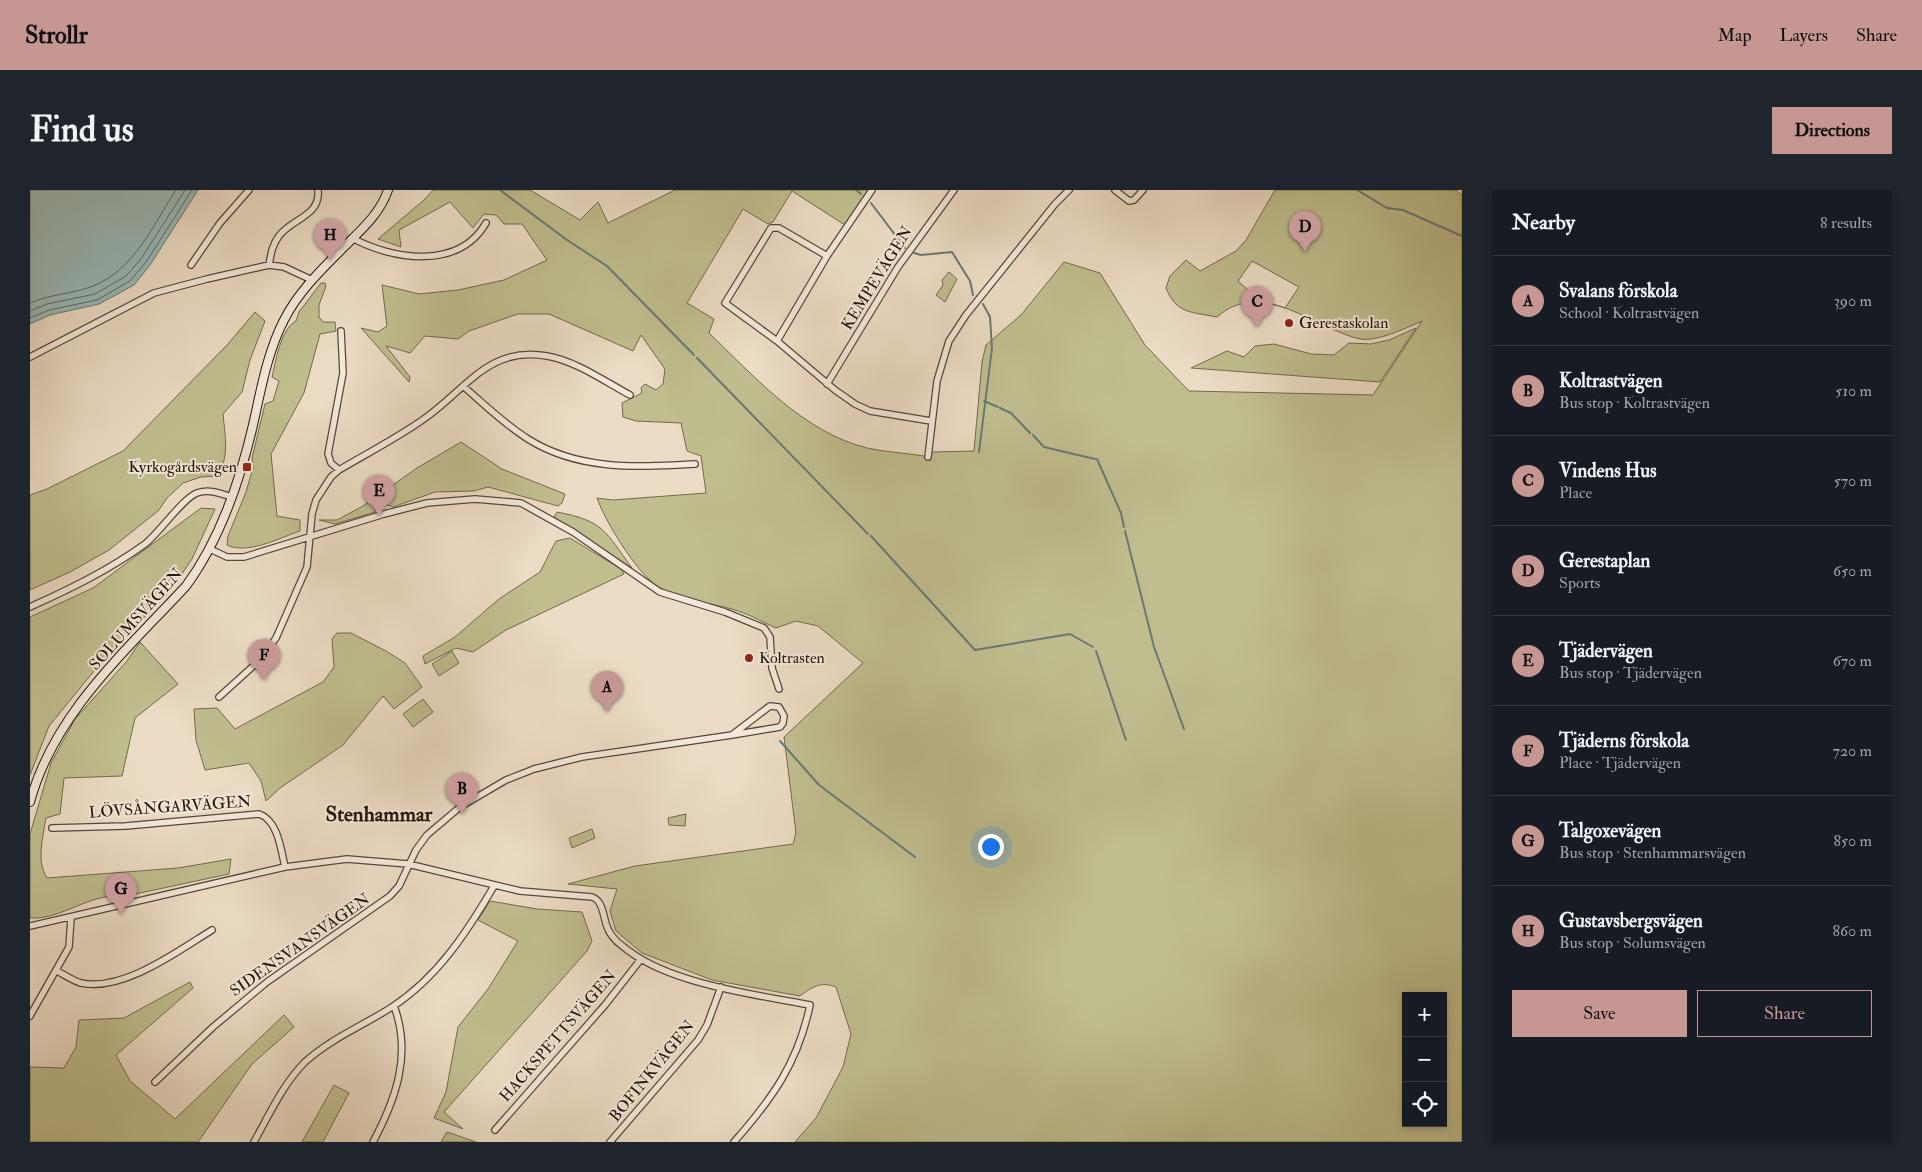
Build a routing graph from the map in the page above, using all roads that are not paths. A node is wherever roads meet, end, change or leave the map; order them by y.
1 (249, 190) edge
2 (318, 190) edge
3 (388, 190) edge
4 (872, 190) edge
5 (954, 190) edge
6 (1069, 190) edge
7 (1115, 190) edge
8 (1143, 190) edge
9 (486, 223) dead end
10 (352, 238) junction
11 (827, 256) junction
12 (192, 265) dead end
13 (269, 265) junction
14 (312, 280) junction
15 (341, 331) dead end
16 (777, 340) junction
17 (30, 357) edge
18 (827, 384) junction
19 (463, 386) junction
20 (630, 394) dead end
21 (931, 421) junction
22 (928, 457) dead end
23 (695, 464) dead end
24 (339, 470) junction
25 (231, 496) junction
26 (309, 538) junction
27 (210, 549) junction
28 (30, 608) edge
29 (779, 689) dead end
30 (219, 697) dead end
31 (732, 736) junction
32 (30, 802) edge
33 (52, 828) dead end
34 (408, 864) junction
35 (285, 867) junction
36 (494, 886) junction
37 (71, 918) junction
38 (30, 926) edge
39 (212, 930) dead end
40 (641, 959) junction
41 (57, 970) junction
42 (721, 987) junction
43 (394, 1006) junction
44 (30, 1016) edge
45 (155, 1082) dead end
46 (495, 1130) dead end
47 (254, 1142) edge
48 (372, 1142) edge
49 (610, 1142) edge
50 (734, 1142) edge

1 - 12 street
2 - 13 street
3 - 10 main road, SOLUMSVÄGEN
4 - 11 street
5 - 18 street, KEMPEVÄGEN
6 - 21 street
7 - 8 street
9 - 10 street
10 - 14 main road, SOLUMSVÄGEN
11 - 16 street
11 - 16 street
13 - 14 street
13 - 17 street
14 - 25 main road, SOLUMSVÄGEN
15 - 24 street
16 - 18 street
18 - 21 street
19 - 20 street
19 - 23 street
19 - 24 street
21 - 22 street
24 - 26 street
25 - 27 main road, SOLUMSVÄGEN
25 - 28 street
26 - 27 street
26 - 29 street
26 - 30 street
27 - 32 main road, SOLUMSVÄGEN
31 - 31 street, SIDENSVANSVÄGEN
31 - 34 street, SIDENSVANSVÄGEN
33 - 35 street, LÖVSÅNGARVÄGEN
34 - 35 street
34 - 36 street
34 - 45 street, SIDENSVANSVÄGEN
35 - 37 street
36 - 40 street
36 - 43 street
37 - 38 street
37 - 41 street
39 - 41 street
40 - 42 street
40 - 46 street, HACKSPETTSVÄGEN
41 - 44 street
42 - 49 street, BOFINKVÄGEN
42 - 50 street
43 - 47 street
43 - 48 street

